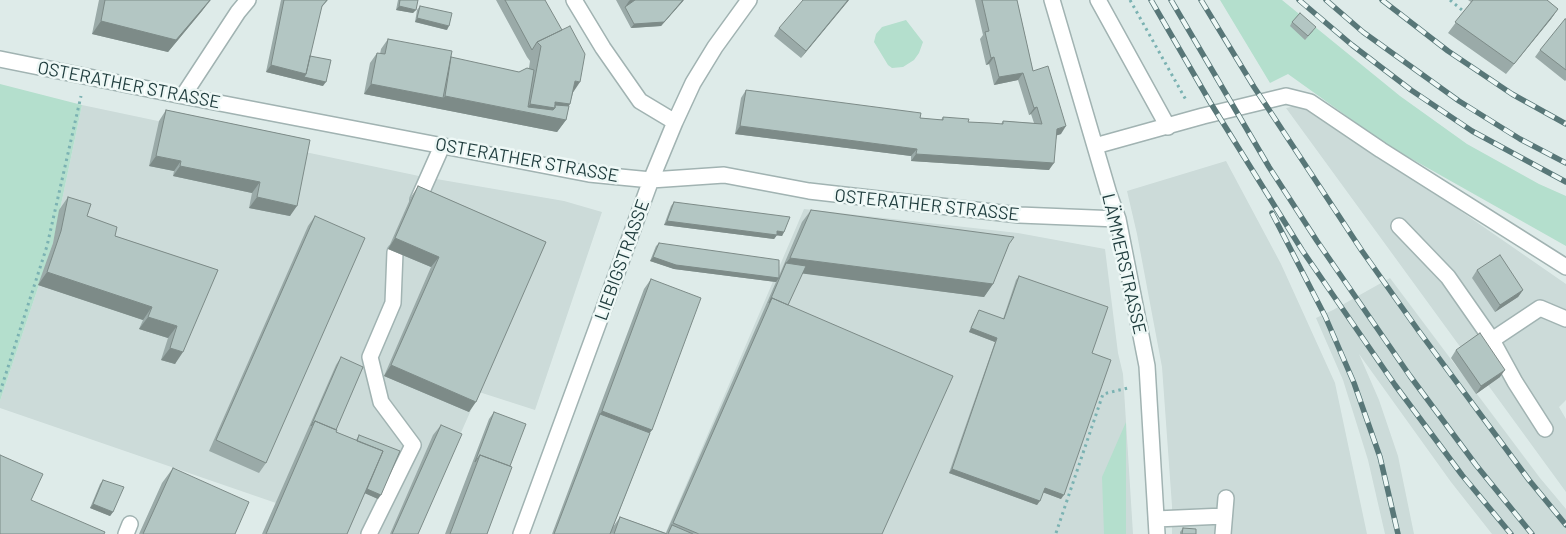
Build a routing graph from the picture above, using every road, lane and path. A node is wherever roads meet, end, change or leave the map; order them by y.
1 (248, 0) edge
2 (574, 0) edge
3 (749, 0) edge
4 (1052, 0) edge
5 (1098, 0) edge
6 (1130, 0) edge
7 (1450, 0) edge
8 (1462, 10) edge
9 (0, 59) edge
10 (183, 96) junction
11 (79, 104) dead end
12 (1196, 118) junction
13 (675, 122) junction
14 (1168, 127) junction
15 (442, 146) junction
16 (1095, 146) junction
17 (651, 180) junction
18 (418, 200) edge
19 (1118, 219) junction
20 (1399, 226) dead end
21 (395, 252) edge
22 (1566, 267) edge
23 (1566, 319) edge
24 (1492, 340) junction
25 (1121, 390) dead end
26 (0, 392) edge
27 (1545, 429) dead end
28 (1226, 498) dead end
29 (1224, 516) junction
30 (1157, 527) edge
31 (1056, 533) edge
32 (369, 534) edge
33 (521, 534) edge
34 (1222, 534) edge

1 - 10 street
2 - 13 street
3 - 13 street, LIEBIGSTRASSE
4 - 16 street, LÄMMERSTRASSE
5 - 14 street
6 - 12 path
7 - 8 path
9 - 10 street, OSTERATHER STRASSE
10 - 15 street, OSTERATHER STRASSE
11 - 26 path
12 - 14 street
12 - 22 street
13 - 17 street, LIEBIGSTRASSE
14 - 16 street
15 - 17 street, OSTERATHER STRASSE
15 - 18 street
16 - 19 street, LÄMMERSTRASSE
17 - 19 street, OSTERATHER STRASSE
17 - 33 street, LIEBIGSTRASSE
19 - 30 street, LÄMMERSTRASSE
20 - 24 street
21 - 32 street
23 - 24 street
24 - 27 street
25 - 31 path
28 - 29 street
29 - 30 street
29 - 34 street

